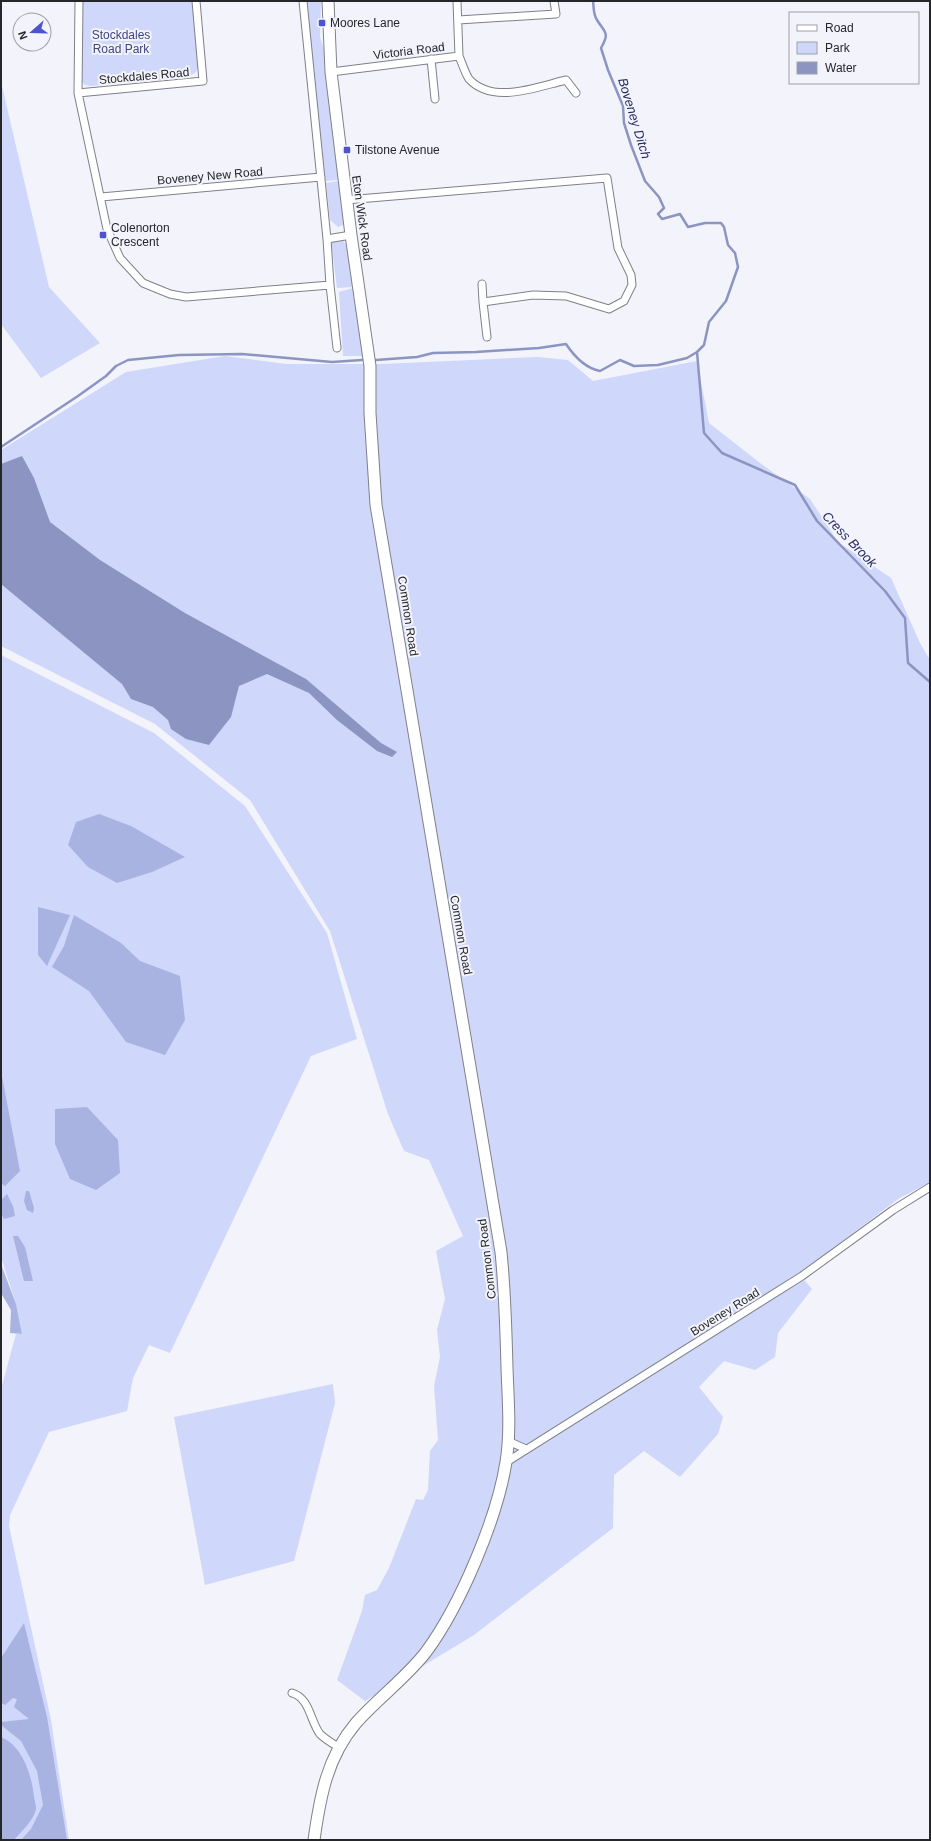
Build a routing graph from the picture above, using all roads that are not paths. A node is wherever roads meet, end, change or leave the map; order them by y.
1 (79, 1) edge
2 (196, 1) edge
3 (303, 1) edge
4 (328, 1) edge
5 (457, 1) edge
6 (554, 1) edge
7 (458, 20) junction
8 (459, 56) junction
9 (431, 59) junction
10 (331, 72) junction
11 (78, 93) junction
12 (576, 93) dead end
13 (435, 99) dead end
14 (321, 177) junction
15 (102, 197) junction
16 (346, 200) junction
17 (351, 235) junction
18 (327, 239) junction
19 (482, 284) dead end
20 (327, 285) junction
21 (483, 302) junction
22 (487, 337) dead end
23 (337, 348) dead end
24 (370, 413) joint
25 (930, 1187) edge
26 (508, 1441) junction
27 (526, 1448) junction
28 (506, 1463) junction
29 (292, 1693) dead end
30 (338, 1748) junction
31 (314, 1840) edge

1 - 11 street
2 - 11 street, Stockdales Road
3 - 14 street
4 - 10 main road, Eton Wick Road
5 - 7 street, Victoria Road
6 - 7 street
7 - 8 street, Victoria Road
8 - 9 street, Victoria Road
8 - 12 street
9 - 10 street, Victoria Road
9 - 13 street
10 - 16 main road, Eton Wick Road
11 - 15 street
14 - 15 street, Boveney New Road
14 - 18 street
15 - 20 street
16 - 17 main road, Eton Wick Road
16 - 21 street
17 - 18 street
17 - 24 main road, Eton Wick Road
18 - 20 street
19 - 21 street
20 - 23 street
21 - 22 street
24 - 26 main road, Common Road
25 - 27 street, Boveney Road
26 - 27 street
26 - 28 main road, Common Road
27 - 28 street, Boveney Road
28 - 30 main road, Common Road
29 - 30 street
30 - 31 main road, Common Road

